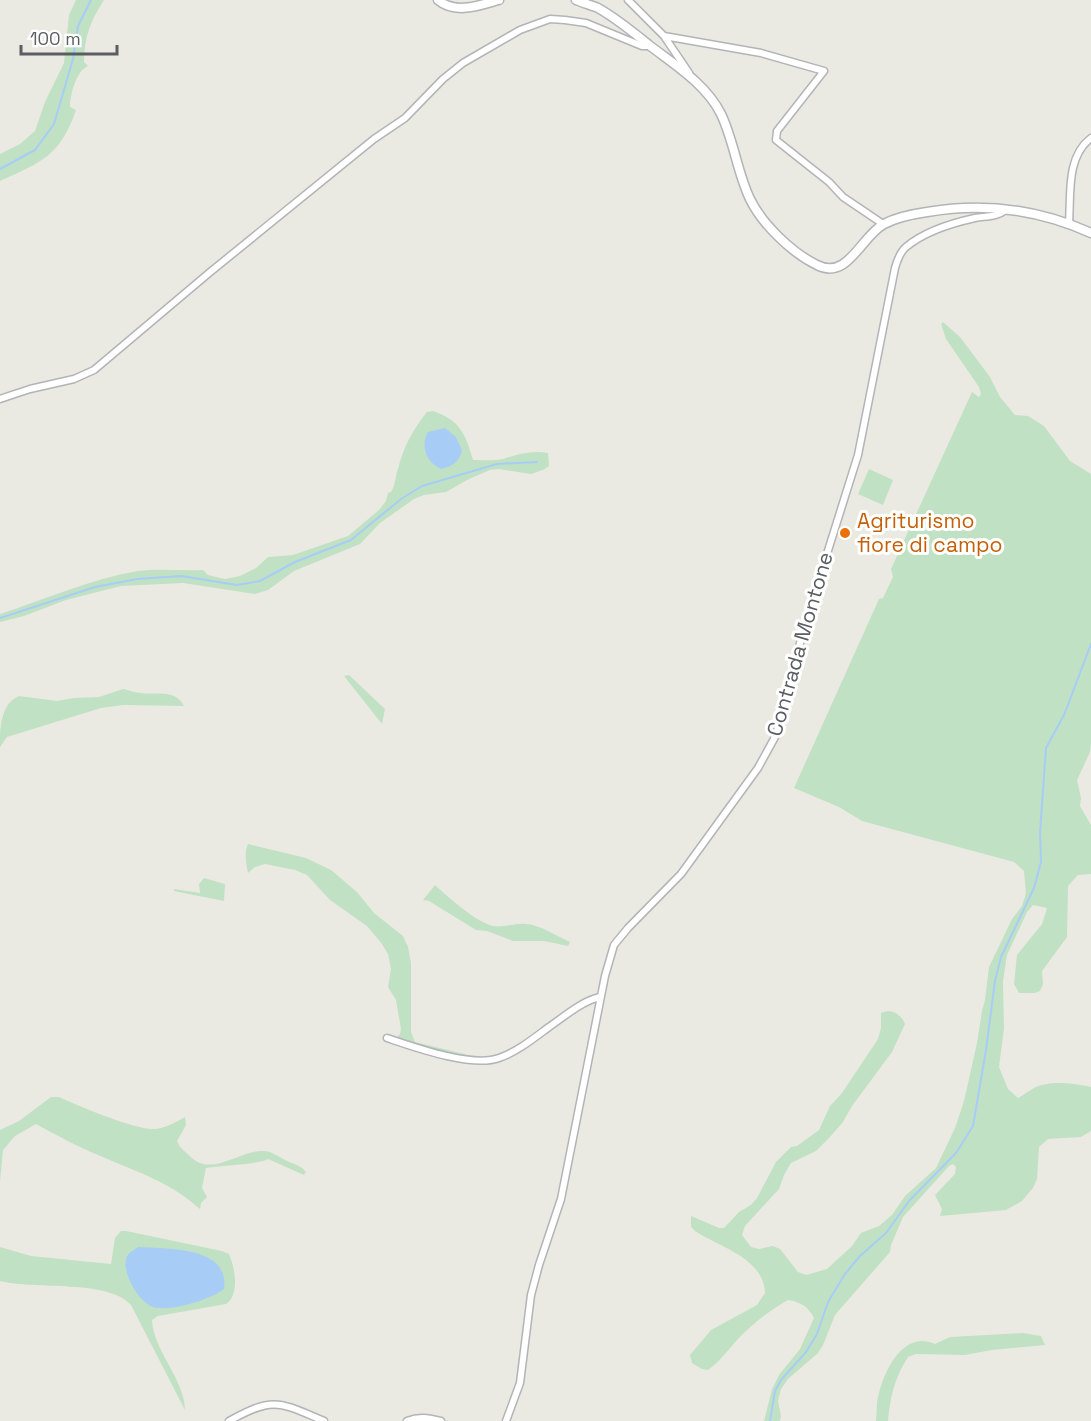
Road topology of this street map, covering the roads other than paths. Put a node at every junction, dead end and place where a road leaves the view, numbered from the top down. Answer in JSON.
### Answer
{"nodes":[{"id":1,"x":438,"y":0,"type":"edge"},
{"id":2,"x":499,"y":0,"type":"edge"},
{"id":3,"x":576,"y":0,"type":"edge"},
{"id":4,"x":628,"y":0,"type":"edge"},
{"id":5,"x":664,"y":36,"type":"junction"},
{"id":6,"x":651,"y":46,"type":"junction"},
{"id":7,"x":692,"y":79,"type":"junction"},
{"id":8,"x":1091,"y":138,"type":"edge"},
{"id":9,"x":1007,"y":209,"type":"junction"},
{"id":10,"x":1069,"y":223,"type":"junction"},
{"id":11,"x":883,"y":224,"type":"junction"},
{"id":12,"x":1091,"y":233,"type":"edge"},
{"id":13,"x":0,"y":399,"type":"edge"},
{"id":14,"x":600,"y":997,"type":"junction"},
{"id":15,"x":387,"y":1038,"type":"dead end"},
{"id":16,"x":229,"y":1421,"type":"edge"},
{"id":17,"x":324,"y":1421,"type":"edge"},
{"id":18,"x":407,"y":1421,"type":"edge"},
{"id":19,"x":441,"y":1421,"type":"edge"},
{"id":20,"x":506,"y":1421,"type":"edge"}],
"edges":[{"from":1,"to":2,"type":"street"},
{"from":3,"to":6,"type":"street"},
{"from":4,"to":5,"type":"street"},
{"from":5,"to":7,"type":"street"},
{"from":5,"to":11,"type":"street"},
{"from":6,"to":7,"type":"street"},
{"from":6,"to":13,"type":"street"},
{"from":7,"to":11,"type":"street"},
{"from":8,"to":10,"type":"street"},
{"from":9,"to":10,"type":"street"},
{"from":9,"to":11,"type":"street"},
{"from":9,"to":14,"type":"street","name":"Contrada Montone"},
{"from":10,"to":12,"type":"street"},
{"from":14,"to":15,"type":"street"},
{"from":14,"to":20,"type":"street","name":"Contrada Montone"},
{"from":16,"to":17,"type":"street"},
{"from":18,"to":19,"type":"street"}]}
